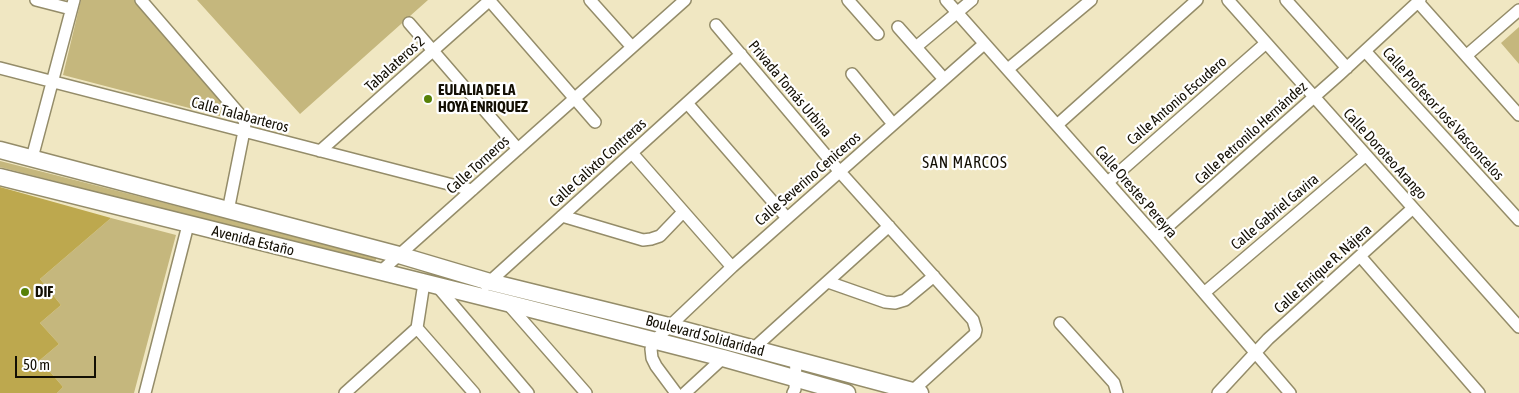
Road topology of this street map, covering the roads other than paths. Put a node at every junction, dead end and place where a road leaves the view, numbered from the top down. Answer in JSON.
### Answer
{"nodes":[{"id":1,"x":36,"y":0,"type":"edge"},
{"id":2,"x":141,"y":0,"type":"edge"},
{"id":3,"x":490,"y":0,"type":"edge"},
{"id":4,"x":590,"y":0,"type":"edge"},
{"id":5,"x":685,"y":0,"type":"edge"},
{"id":6,"x":848,"y":0,"type":"edge"},
{"id":7,"x":946,"y":0,"type":"edge"},
{"id":8,"x":972,"y":0,"type":"edge"},
{"id":9,"x":1091,"y":0,"type":"edge"},
{"id":10,"x":1197,"y":0,"type":"edge"},
{"id":11,"x":1228,"y":0,"type":"edge"},
{"id":12,"x":1286,"y":0,"type":"edge"},
{"id":13,"x":1419,"y":1,"type":"edge"},
{"id":14,"x":73,"y":5,"type":"edge"},
{"id":15,"x":1519,"y":10,"type":"edge"},
{"id":16,"x":957,"y":12,"type":"junction"},
{"id":17,"x":408,"y":23,"type":"dead end"},
{"id":18,"x":716,"y":25,"type":"dead end"},
{"id":19,"x":898,"y":27,"type":"dead end"},
{"id":20,"x":878,"y":34,"type":"dead end"},
{"id":21,"x":1266,"y":43,"type":"junction"},
{"id":22,"x":984,"y":44,"type":"junction"},
{"id":23,"x":632,"y":47,"type":"junction"},
{"id":24,"x":916,"y":47,"type":"junction"},
{"id":25,"x":433,"y":51,"type":"junction"},
{"id":26,"x":1366,"y":51,"type":"junction"},
{"id":27,"x":741,"y":54,"type":"junction"},
{"id":28,"x":1467,"y":55,"type":"junction"},
{"id":29,"x":0,"y":68,"type":"edge"},
{"id":30,"x":1346,"y":68,"type":"junction"},
{"id":31,"x":1008,"y":69,"type":"junction"},
{"id":32,"x":852,"y":74,"type":"dead end"},
{"id":33,"x":944,"y":79,"type":"junction"},
{"id":34,"x":53,"y":82,"type":"junction"},
{"id":35,"x":1314,"y":97,"type":"junction"},
{"id":36,"x":574,"y":99,"type":"junction"},
{"id":37,"x":687,"y":102,"type":"junction"},
{"id":38,"x":1519,"y":114,"type":"edge"},
{"id":39,"x":595,"y":122,"type":"dead end"},
{"id":40,"x":893,"y":124,"type":"junction"},
{"id":41,"x":1057,"y":125,"type":"junction"},
{"id":42,"x":244,"y":131,"type":"junction"},
{"id":43,"x":518,"y":149,"type":"junction"},
{"id":44,"x":0,"y":150,"type":"edge"},
{"id":45,"x":320,"y":151,"type":"junction"},
{"id":46,"x":632,"y":152,"type":"junction"},
{"id":47,"x":1366,"y":155,"type":"junction"},
{"id":48,"x":32,"y":158,"type":"junction"},
{"id":49,"x":840,"y":172,"type":"junction"},
{"id":50,"x":0,"y":177,"type":"edge"},
{"id":51,"x":1108,"y":182,"type":"junction"},
{"id":52,"x":472,"y":190,"type":"junction"},
{"id":53,"x":1413,"y":208,"type":"junction"},
{"id":54,"x":228,"y":211,"type":"junction"},
{"id":55,"x":683,"y":212,"type":"junction"},
{"id":56,"x":562,"y":216,"type":"junction"},
{"id":57,"x":787,"y":218,"type":"junction"},
{"id":58,"x":1519,"y":220,"type":"edge"},
{"id":59,"x":188,"y":225,"type":"junction"},
{"id":60,"x":889,"y":226,"type":"junction"},
{"id":61,"x":1156,"y":237,"type":"junction"},
{"id":62,"x":400,"y":255,"type":"junction"},
{"id":63,"x":1360,"y":256,"type":"junction"},
{"id":64,"x":732,"y":267,"type":"junction"},
{"id":65,"x":380,"y":272,"type":"junction"},
{"id":66,"x":934,"y":276,"type":"junction"},
{"id":67,"x":490,"y":282,"type":"junction"},
{"id":68,"x":828,"y":282,"type":"junction"},
{"id":69,"x":430,"y":284,"type":"junction"},
{"id":70,"x":1204,"y":292,"type":"junction"},
{"id":71,"x":475,"y":295,"type":"junction"},
{"id":72,"x":507,"y":303,"type":"junction"},
{"id":73,"x":1060,"y":323,"type":"dead end"},
{"id":74,"x":669,"y":326,"type":"junction"},
{"id":75,"x":1519,"y":327,"type":"edge"},
{"id":76,"x":417,"y":328,"type":"junction"},
{"id":77,"x":654,"y":340,"type":"junction"},
{"id":78,"x":754,"y":348,"type":"junction"},
{"id":79,"x":1255,"y":353,"type":"junction"},
{"id":80,"x":723,"y":358,"type":"junction"},
{"id":81,"x":796,"y":359,"type":"junction"},
{"id":82,"x":794,"y":386,"type":"edge"},
{"id":83,"x":914,"y":392,"type":"edge"},
{"id":84,"x":145,"y":393,"type":"edge"},
{"id":85,"x":345,"y":393,"type":"edge"},
{"id":86,"x":474,"y":393,"type":"edge"},
{"id":87,"x":528,"y":393,"type":"edge"},
{"id":88,"x":586,"y":393,"type":"edge"},
{"id":89,"x":676,"y":393,"type":"edge"},
{"id":90,"x":685,"y":393,"type":"edge"},
{"id":91,"x":847,"y":393,"type":"edge"},
{"id":92,"x":1117,"y":393,"type":"edge"},
{"id":93,"x":1218,"y":393,"type":"edge"},
{"id":94,"x":1290,"y":393,"type":"edge"},
{"id":95,"x":1479,"y":393,"type":"edge"}],
"edges":[{"from":1,"to":14,"type":"street"},
{"from":2,"to":42,"type":"street"},
{"from":3,"to":25,"type":"street","name":"Tabalateros 2"},
{"from":3,"to":36,"type":"street"},
{"from":4,"to":23,"type":"street"},
{"from":5,"to":23,"type":"street","name":"Calle Torneros"},
{"from":6,"to":20,"type":"street"},
{"from":7,"to":16,"type":"street","name":"Calle Orestes Pereyra"},
{"from":8,"to":16,"type":"street"},
{"from":9,"to":31,"type":"street"},
{"from":10,"to":41,"type":"street"},
{"from":11,"to":21,"type":"street","name":"Calle Doroteo Arango"},
{"from":12,"to":30,"type":"street"},
{"from":13,"to":26,"type":"street","name":"Calle Petronilo Hernández"},
{"from":13,"to":28,"type":"street"},
{"from":14,"to":34,"type":"street"},
{"from":15,"to":28,"type":"street"},
{"from":16,"to":22,"type":"street","name":"Calle Orestes Pereyra"},
{"from":16,"to":24,"type":"street"},
{"from":17,"to":25,"type":"street"},
{"from":18,"to":27,"type":"street","name":"Privada Tomás Urbina"},
{"from":19,"to":24,"type":"street"},
{"from":21,"to":35,"type":"street","name":"Calle Doroteo Arango"},
{"from":21,"to":51,"type":"street","name":"Calle Antonio Escudero"},
{"from":22,"to":31,"type":"street","name":"Calle Orestes Pereyra"},
{"from":22,"to":33,"type":"street","name":"Calle Severino Ceniceros"},
{"from":23,"to":36,"type":"street","name":"Calle Torneros"},
{"from":24,"to":33,"type":"street"},
{"from":25,"to":43,"type":"street"},
{"from":25,"to":45,"type":"street","name":"Tabalateros 2"},
{"from":26,"to":30,"type":"street","name":"Calle Petronilo Hernández"},
{"from":26,"to":58,"type":"street","name":"Calle Profesor José Vasconcelos"},
{"from":27,"to":37,"type":"street","name":"Calle Calixto Contreras"},
{"from":27,"to":49,"type":"street","name":"Privada Tomás Urbina"},
{"from":28,"to":38,"type":"street"},
{"from":29,"to":34,"type":"street","name":"Calle Talabarteros"},
{"from":30,"to":35,"type":"street","name":"Calle Petronilo Hernández"},
{"from":31,"to":41,"type":"street","name":"Calle Orestes Pereyra"},
{"from":32,"to":40,"type":"street"},
{"from":33,"to":40,"type":"street","name":"Calle Severino Ceniceros"},
{"from":34,"to":42,"type":"street","name":"Calle Talabarteros"},
{"from":34,"to":48,"type":"street"},
{"from":35,"to":47,"type":"street","name":"Calle Doroteo Arango"},
{"from":35,"to":61,"type":"street","name":"Calle Petronilo Hernández"},
{"from":36,"to":39,"type":"street"},
{"from":36,"to":43,"type":"street","name":"Calle Torneros"},
{"from":37,"to":46,"type":"street","name":"Calle Calixto Contreras"},
{"from":37,"to":57,"type":"street"},
{"from":40,"to":49,"type":"street","name":"Calle Severino Ceniceros"},
{"from":41,"to":51,"type":"street","name":"Calle Orestes Pereyra"},
{"from":42,"to":45,"type":"street","name":"Calle Talabarteros"},
{"from":42,"to":54,"type":"street"},
{"from":43,"to":52,"type":"street","name":"Calle Torneros"},
{"from":44,"to":48,"type":"main road","name":"Avenida Estaño"},
{"from":45,"to":52,"type":"street","name":"Calle Talabarteros"},
{"from":46,"to":55,"type":"street"},
{"from":46,"to":56,"type":"street","name":"Calle Calixto Contreras"},
{"from":47,"to":53,"type":"street","name":"Calle Doroteo Arango"},
{"from":47,"to":70,"type":"street","name":"Calle Gabriel Gavira"},
{"from":48,"to":54,"type":"main road","name":"Avenida Estaño"},
{"from":49,"to":57,"type":"street","name":"Calle Severino Ceniceros"},
{"from":49,"to":60,"type":"street","name":"Privada Tomás Urbina"},
{"from":50,"to":59,"type":"main road","name":"Avenida Estaño"},
{"from":51,"to":61,"type":"street","name":"Calle Orestes Pereyra"},
{"from":52,"to":62,"type":"street","name":"Calle Torneros"},
{"from":53,"to":63,"type":"street","name":"Calle Enrique R. Nájera"},
{"from":53,"to":75,"type":"street","name":"Calle Doroteo Arango"},
{"from":54,"to":62,"type":"main road","name":"Avenida Estaño"},
{"from":55,"to":56,"type":"street"},
{"from":55,"to":64,"type":"street"},
{"from":56,"to":67,"type":"street","name":"Calle Calixto Contreras"},
{"from":57,"to":64,"type":"street","name":"Calle Severino Ceniceros"},
{"from":59,"to":65,"type":"main road","name":"Avenida Estaño"},
{"from":59,"to":84,"type":"street"},
{"from":60,"to":66,"type":"street","name":"Privada Tomás Urbina"},
{"from":60,"to":68,"type":"street"},
{"from":61,"to":70,"type":"street","name":"Calle Orestes Pereyra"},
{"from":62,"to":65,"type":"street","name":"Calle Torneros"},
{"from":62,"to":67,"type":"main road","name":"Avenida Estaño"},
{"from":63,"to":79,"type":"street","name":"Calle Enrique R. Nájera"},
{"from":63,"to":95,"type":"street"},
{"from":64,"to":74,"type":"street","name":"Calle Severino Ceniceros"},
{"from":65,"to":69,"type":"main road","name":"Avenida Estaño"},
{"from":66,"to":68,"type":"street"},
{"from":66,"to":83,"type":"street"},
{"from":67,"to":71,"type":"street","name":"Calle Calixto Contreras"},
{"from":67,"to":74,"type":"main road","name":"Boulevard Solidaridad"},
{"from":68,"to":78,"type":"street"},
{"from":69,"to":71,"type":"main road","name":"Avenida Estaño"},
{"from":69,"to":76,"type":"street"},
{"from":69,"to":87,"type":"street"},
{"from":70,"to":79,"type":"street","name":"Calle Orestes Pereyra"},
{"from":71,"to":72,"type":"main road","name":"Avenida Estaño"},
{"from":72,"to":77,"type":"main road","name":"Boulevard Solidaridad"},
{"from":72,"to":88,"type":"street"},
{"from":73,"to":92,"type":"street"},
{"from":74,"to":77,"type":"street","name":"Calle Severino Ceniceros"},
{"from":74,"to":78,"type":"main road","name":"Boulevard Solidaridad"},
{"from":76,"to":85,"type":"street"},
{"from":76,"to":86,"type":"street"},
{"from":77,"to":80,"type":"main road","name":"Boulevard Solidaridad"},
{"from":77,"to":89,"type":"street"},
{"from":78,"to":81,"type":"main road","name":"Boulevard Solidaridad"},
{"from":79,"to":93,"type":"street","name":"Calle Enrique R. Nájera"},
{"from":79,"to":94,"type":"street","name":"Calle Orestes Pereyra"},
{"from":80,"to":82,"type":"main road","name":"Boulevard Solidaridad"},
{"from":80,"to":90,"type":"street"},
{"from":81,"to":82,"type":"street"},
{"from":81,"to":83,"type":"main road","name":"Boulevard Solidaridad"},
{"from":82,"to":91,"type":"main road","name":"Boulevard Solidaridad"}]}
